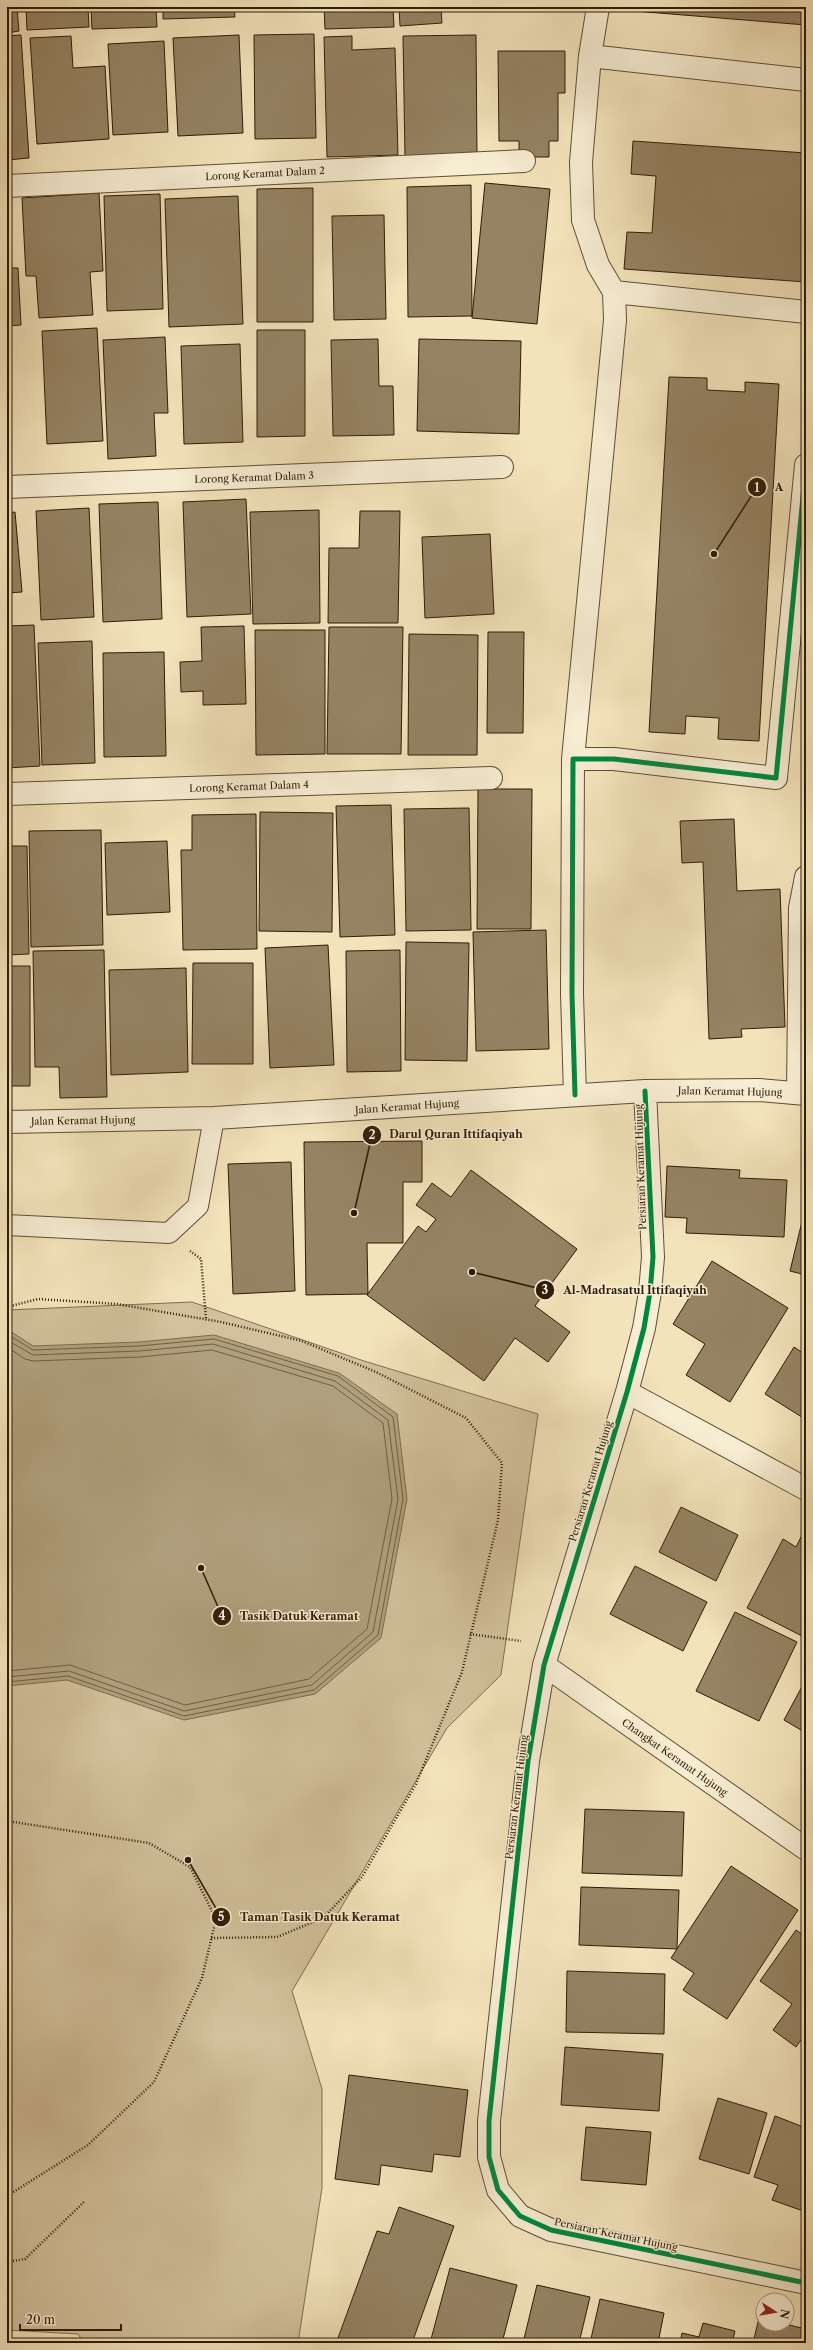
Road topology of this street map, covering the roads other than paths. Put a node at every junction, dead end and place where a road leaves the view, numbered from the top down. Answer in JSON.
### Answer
{"nodes":[{"id":1,"x":598,"y":7,"type":"edge"},
{"id":2,"x":590,"y":56,"type":"junction"},
{"id":3,"x":806,"y":80,"type":"edge"},
{"id":4,"x":524,"y":161,"type":"dead end"},
{"id":5,"x":7,"y":186,"type":"edge"},
{"id":6,"x":614,"y":292,"type":"junction"},
{"id":7,"x":806,"y":312,"type":"edge"},
{"id":8,"x":806,"y":465,"type":"edge"},
{"id":9,"x":502,"y":467,"type":"dead end"},
{"id":10,"x":7,"y":487,"type":"edge"},
{"id":11,"x":572,"y":759,"type":"junction"},
{"id":12,"x":491,"y":778,"type":"dead end"},
{"id":13,"x":7,"y":794,"type":"edge"},
{"id":14,"x":806,"y":877,"type":"edge"},
{"id":15,"x":646,"y":1091,"type":"junction"},
{"id":16,"x":802,"y":1093,"type":"edge"},
{"id":17,"x":574,"y":1095,"type":"junction"},
{"id":18,"x":214,"y":1118,"type":"junction"},
{"id":19,"x":7,"y":1122,"type":"edge"},
{"id":20,"x":7,"y":1225,"type":"edge"},
{"id":21,"x":627,"y":1392,"type":"junction"},
{"id":22,"x":806,"y":1489,"type":"edge"},
{"id":23,"x":547,"y":1655,"type":"junction"},
{"id":24,"x":806,"y":1848,"type":"edge"},
{"id":25,"x":806,"y":2283,"type":"edge"}],
"edges":[{"from":1,"to":2,"type":"street"},
{"from":2,"to":3,"type":"street"},
{"from":2,"to":6,"type":"street"},
{"from":4,"to":5,"type":"street","name":"Lorong Keramat Dalam 2"},
{"from":6,"to":7,"type":"street"},
{"from":6,"to":11,"type":"street"},
{"from":8,"to":11,"type":"street"},
{"from":9,"to":10,"type":"street","name":"Lorong Keramat Dalam 3"},
{"from":11,"to":17,"type":"street"},
{"from":12,"to":13,"type":"street","name":"Lorong Keramat Dalam 4"},
{"from":14,"to":16,"type":"street"},
{"from":15,"to":16,"type":"street","name":"Jalan Keramat Hujung"},
{"from":15,"to":17,"type":"street","name":"Jalan Keramat Hujung"},
{"from":15,"to":21,"type":"street","name":"Persiaran Keramat Hujung"},
{"from":17,"to":18,"type":"street","name":"Jalan Keramat Hujung"},
{"from":18,"to":19,"type":"street","name":"Jalan Keramat Hujung"},
{"from":18,"to":20,"type":"lane"},
{"from":21,"to":22,"type":"street"},
{"from":21,"to":23,"type":"street","name":"Persiaran Keramat Hujung"},
{"from":23,"to":24,"type":"street","name":"Changkat Keramat Hujung"},
{"from":23,"to":25,"type":"street","name":"Persiaran Keramat Hujung"}]}
